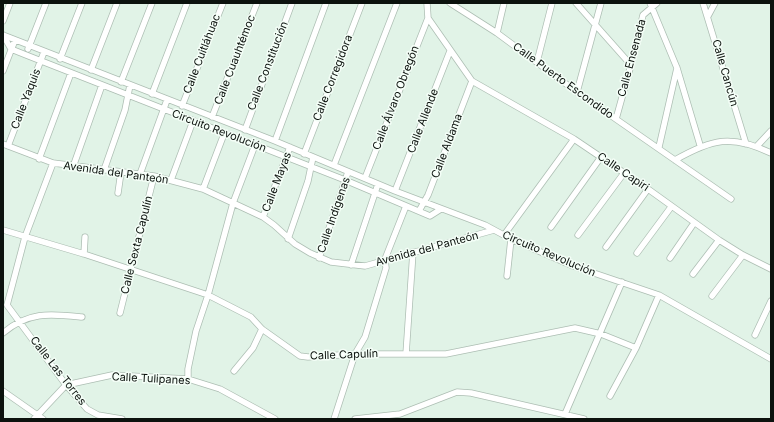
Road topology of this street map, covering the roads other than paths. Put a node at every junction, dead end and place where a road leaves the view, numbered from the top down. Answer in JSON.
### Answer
{"nodes":[{"id":1,"x":10,"y":3,"type":"edge"},
{"id":2,"x":46,"y":3,"type":"edge"},
{"id":3,"x":82,"y":3,"type":"edge"},
{"id":4,"x":117,"y":3,"type":"edge"},
{"id":5,"x":152,"y":3,"type":"edge"},
{"id":6,"x":187,"y":3,"type":"edge"},
{"id":7,"x":222,"y":3,"type":"edge"},
{"id":8,"x":257,"y":3,"type":"edge"},
{"id":9,"x":292,"y":3,"type":"edge"},
{"id":10,"x":326,"y":3,"type":"edge"},
{"id":11,"x":362,"y":3,"type":"edge"},
{"id":12,"x":397,"y":3,"type":"edge"},
{"id":13,"x":427,"y":3,"type":"edge"},
{"id":14,"x":450,"y":3,"type":"edge"},
{"id":15,"x":504,"y":3,"type":"edge"},
{"id":16,"x":552,"y":3,"type":"edge"},
{"id":17,"x":576,"y":3,"type":"edge"},
{"id":18,"x":601,"y":3,"type":"edge"},
{"id":19,"x":657,"y":3,"type":"edge"},
{"id":20,"x":703,"y":3,"type":"edge"},
{"id":21,"x":715,"y":3,"type":"edge"},
{"id":22,"x":651,"y":5,"type":"edge"},
{"id":23,"x":708,"y":16,"type":"junction"},
{"id":24,"x":428,"y":18,"type":"junction"},
{"id":25,"x":3,"y":21,"type":"edge"},
{"id":26,"x":595,"y":25,"type":"junction"},
{"id":27,"x":497,"y":33,"type":"junction"},
{"id":28,"x":3,"y":34,"type":"edge"},
{"id":29,"x":15,"y":40,"type":"junction"},
{"id":30,"x":29,"y":47,"type":"junction"},
{"id":31,"x":11,"y":49,"type":"junction"},
{"id":32,"x":450,"y":50,"type":"junction"},
{"id":33,"x":44,"y":52,"type":"junction"},
{"id":34,"x":26,"y":55,"type":"junction"},
{"id":35,"x":60,"y":58,"type":"junction"},
{"id":36,"x":40,"y":61,"type":"junction"},
{"id":37,"x":537,"y":62,"type":"junction"},
{"id":38,"x":631,"y":65,"type":"junction"},
{"id":39,"x":677,"y":68,"type":"junction"},
{"id":40,"x":91,"y":70,"type":"junction"},
{"id":41,"x":3,"y":71,"type":"edge"},
{"id":42,"x":71,"y":73,"type":"junction"},
{"id":43,"x":472,"y":81,"type":"junction"},
{"id":44,"x":122,"y":82,"type":"junction"},
{"id":45,"x":102,"y":85,"type":"junction"},
{"id":46,"x":130,"y":86,"type":"junction"},
{"id":47,"x":577,"y":92,"type":"junction"},
{"id":48,"x":152,"y":94,"type":"junction"},
{"id":49,"x":128,"y":95,"type":"junction"},
{"id":50,"x":167,"y":100,"type":"junction"},
{"id":51,"x":182,"y":106,"type":"junction"},
{"id":52,"x":163,"y":109,"type":"junction"},
{"id":53,"x":212,"y":117,"type":"junction"},
{"id":54,"x":616,"y":119,"type":"junction"},
{"id":55,"x":193,"y":121,"type":"junction"},
{"id":56,"x":245,"y":130,"type":"junction"},
{"id":57,"x":771,"y":131,"type":"edge"},
{"id":58,"x":224,"y":134,"type":"junction"},
{"id":59,"x":574,"y":139,"type":"junction"},
{"id":60,"x":275,"y":141,"type":"junction"},
{"id":61,"x":746,"y":144,"type":"junction"},
{"id":62,"x":6,"y":145,"type":"edge"},
{"id":63,"x":255,"y":145,"type":"junction"},
{"id":64,"x":700,"y":146,"type":"junction"},
{"id":65,"x":757,"y":146,"type":"junction"},
{"id":66,"x":290,"y":147,"type":"junction"},
{"id":67,"x":659,"y":147,"type":"junction"},
{"id":68,"x":771,"y":153,"type":"edge"},
{"id":69,"x":304,"y":154,"type":"junction"},
{"id":70,"x":286,"y":157,"type":"junction"},
{"id":71,"x":313,"y":157,"type":"junction"},
{"id":72,"x":601,"y":157,"type":"junction"},
{"id":73,"x":39,"y":159,"type":"junction"},
{"id":74,"x":675,"y":160,"type":"junction"},
{"id":75,"x":53,"y":163,"type":"junction"},
{"id":76,"x":334,"y":165,"type":"junction"},
{"id":77,"x":73,"y":166,"type":"junction"},
{"id":78,"x":311,"y":167,"type":"junction"},
{"id":79,"x":104,"y":170,"type":"junction"},
{"id":80,"x":121,"y":172,"type":"junction"},
{"id":81,"x":348,"y":172,"type":"junction"},
{"id":82,"x":624,"y":173,"type":"junction"},
{"id":83,"x":140,"y":174,"type":"junction"},
{"id":84,"x":154,"y":176,"type":"junction"},
{"id":85,"x":365,"y":178,"type":"junction"},
{"id":86,"x":171,"y":180,"type":"junction"},
{"id":87,"x":345,"y":180,"type":"junction"},
{"id":88,"x":378,"y":184,"type":"junction"},
{"id":89,"x":203,"y":189,"type":"junction"},
{"id":90,"x":648,"y":189,"type":"junction"},
{"id":91,"x":395,"y":191,"type":"junction"},
{"id":92,"x":375,"y":192,"type":"junction"},
{"id":93,"x":118,"y":193,"type":"dead end"},
{"id":94,"x":731,"y":199,"type":"dead end"},
{"id":95,"x":423,"y":202,"type":"junction"},
{"id":96,"x":233,"y":203,"type":"junction"},
{"id":97,"x":406,"y":206,"type":"junction"},
{"id":98,"x":671,"y":206,"type":"junction"},
{"id":99,"x":441,"y":209,"type":"junction"},
{"id":100,"x":419,"y":211,"type":"junction"},
{"id":101,"x":263,"y":218,"type":"junction"},
{"id":102,"x":694,"y":223,"type":"junction"},
{"id":103,"x":551,"y":227,"type":"dead end"},
{"id":104,"x":3,"y":230,"type":"edge"},
{"id":105,"x":494,"y":230,"type":"junction"},
{"id":106,"x":578,"y":235,"type":"dead end"},
{"id":107,"x":504,"y":236,"type":"junction"},
{"id":108,"x":24,"y":237,"type":"junction"},
{"id":109,"x":85,"y":237,"type":"dead end"},
{"id":110,"x":288,"y":238,"type":"junction"},
{"id":111,"x":511,"y":239,"type":"junction"},
{"id":112,"x":719,"y":240,"type":"junction"},
{"id":113,"x":606,"y":246,"type":"dead end"},
{"id":114,"x":414,"y":252,"type":"junction"},
{"id":115,"x":638,"y":253,"type":"dead end"},
{"id":116,"x":84,"y":254,"type":"junction"},
{"id":117,"x":743,"y":255,"type":"junction"},
{"id":118,"x":319,"y":258,"type":"junction"},
{"id":119,"x":670,"y":258,"type":"dead end"},
{"id":120,"x":385,"y":259,"type":"junction"},
{"id":121,"x":351,"y":265,"type":"junction"},
{"id":122,"x":771,"y":269,"type":"edge"},
{"id":123,"x":130,"y":270,"type":"junction"},
{"id":124,"x":693,"y":274,"type":"dead end"},
{"id":125,"x":508,"y":276,"type":"dead end"},
{"id":126,"x":622,"y":282,"type":"junction"},
{"id":127,"x":208,"y":295,"type":"junction"},
{"id":128,"x":659,"y":295,"type":"junction"},
{"id":129,"x":712,"y":296,"type":"dead end"},
{"id":130,"x":771,"y":302,"type":"edge"},
{"id":131,"x":5,"y":304,"type":"edge"},
{"id":132,"x":120,"y":313,"type":"dead end"},
{"id":133,"x":82,"y":317,"type":"dead end"},
{"id":134,"x":20,"y":321,"type":"junction"},
{"id":135,"x":262,"y":329,"type":"junction"},
{"id":136,"x":3,"y":333,"type":"edge"},
{"id":137,"x":601,"y":334,"type":"junction"},
{"id":138,"x":755,"y":334,"type":"dead end"},
{"id":139,"x":636,"y":348,"type":"junction"},
{"id":140,"x":355,"y":354,"type":"junction"},
{"id":141,"x":406,"y":354,"type":"junction"},
{"id":142,"x":771,"y":359,"type":"edge"},
{"id":143,"x":234,"y":371,"type":"dead end"},
{"id":144,"x":188,"y":379,"type":"junction"},
{"id":145,"x":66,"y":385,"type":"junction"},
{"id":146,"x":3,"y":391,"type":"edge"},
{"id":147,"x":610,"y":396,"type":"dead end"},
{"id":148,"x":565,"y":414,"type":"junction"},
{"id":149,"x":36,"y":417,"type":"edge"},
{"id":150,"x":399,"y":417,"type":"edge"},
{"id":151,"x":43,"y":419,"type":"edge"},
{"id":152,"x":122,"y":419,"type":"edge"},
{"id":153,"x":275,"y":419,"type":"edge"},
{"id":154,"x":334,"y":419,"type":"edge"},
{"id":155,"x":355,"y":419,"type":"edge"},
{"id":156,"x":584,"y":419,"type":"edge"}],
"edges":[{"from":1,"to":25,"type":"street"},
{"from":2,"to":30,"type":"street"},
{"from":3,"to":35,"type":"street"},
{"from":4,"to":40,"type":"street"},
{"from":5,"to":44,"type":"street"},
{"from":6,"to":48,"type":"street"},
{"from":7,"to":51,"type":"street","name":"Calle Cuitláhuac"},
{"from":8,"to":53,"type":"street","name":"Calle Cuauhtémoc"},
{"from":9,"to":56,"type":"street","name":"Calle Constitución"},
{"from":10,"to":60,"type":"street"},
{"from":11,"to":69,"type":"street","name":"Calle Corregidora"},
{"from":12,"to":76,"type":"street"},
{"from":13,"to":24,"type":"street"},
{"from":14,"to":27,"type":"street","name":"Calle Puerto Escondido"},
{"from":15,"to":27,"type":"street"},
{"from":16,"to":37,"type":"street"},
{"from":17,"to":26,"type":"street"},
{"from":18,"to":26,"type":"street"},
{"from":19,"to":22,"type":"street","name":"Calle Ensenada"},
{"from":20,"to":23,"type":"street","name":"Calle Cancún"},
{"from":21,"to":23,"type":"street"},
{"from":22,"to":38,"type":"street","name":"Calle Ensenada"},
{"from":22,"to":39,"type":"street"},
{"from":23,"to":61,"type":"street","name":"Calle Cancún"},
{"from":24,"to":32,"type":"street"},
{"from":24,"to":85,"type":"street","name":"Calle Álvaro Obregón"},
{"from":26,"to":38,"type":"street"},
{"from":26,"to":47,"type":"street"},
{"from":27,"to":37,"type":"street","name":"Calle Puerto Escondido"},
{"from":28,"to":29,"type":"street","name":"Circuito Revolución"},
{"from":28,"to":31,"type":"street","name":"Circuito Revolución"},
{"from":29,"to":30,"type":"street","name":"Circuito Revolución"},
{"from":29,"to":31,"type":"street"},
{"from":30,"to":33,"type":"street","name":"Circuito Revolución"},
{"from":30,"to":34,"type":"street"},
{"from":31,"to":34,"type":"street","name":"Circuito Revolución"},
{"from":31,"to":41,"type":"street"},
{"from":32,"to":43,"type":"street"},
{"from":32,"to":91,"type":"street","name":"Calle Allende"},
{"from":33,"to":35,"type":"street","name":"Circuito Revolución"},
{"from":33,"to":36,"type":"street","name":"Calle Yaquis"},
{"from":34,"to":36,"type":"street","name":"Circuito Revolución"},
{"from":35,"to":40,"type":"street","name":"Circuito Revolución"},
{"from":36,"to":42,"type":"street","name":"Circuito Revolución"},
{"from":36,"to":62,"type":"street","name":"Calle Yaquis"},
{"from":37,"to":47,"type":"street","name":"Calle Puerto Escondido"},
{"from":38,"to":54,"type":"street","name":"Calle Ensenada"},
{"from":39,"to":64,"type":"street"},
{"from":39,"to":67,"type":"street"},
{"from":40,"to":44,"type":"street","name":"Circuito Revolución"},
{"from":42,"to":45,"type":"street","name":"Circuito Revolución"},
{"from":42,"to":73,"type":"street"},
{"from":43,"to":59,"type":"street","name":"Calle Capiri"},
{"from":43,"to":95,"type":"street","name":"Calle Aldama"},
{"from":44,"to":46,"type":"street","name":"Circuito Revolución"},
{"from":45,"to":49,"type":"street","name":"Circuito Revolución"},
{"from":45,"to":77,"type":"street"},
{"from":46,"to":48,"type":"street","name":"Circuito Revolución"},
{"from":46,"to":49,"type":"street"},
{"from":47,"to":54,"type":"street","name":"Calle Puerto Escondido"},
{"from":48,"to":50,"type":"street","name":"Circuito Revolución"},
{"from":49,"to":52,"type":"street","name":"Circuito Revolución"},
{"from":49,"to":79,"type":"street"},
{"from":50,"to":51,"type":"street","name":"Circuito Revolución"},
{"from":50,"to":52,"type":"street"},
{"from":51,"to":53,"type":"street","name":"Circuito Revolución"},
{"from":52,"to":55,"type":"street","name":"Circuito Revolución"},
{"from":52,"to":83,"type":"street"},
{"from":53,"to":56,"type":"street","name":"Circuito Revolución"},
{"from":54,"to":67,"type":"street","name":"Calle Puerto Escondido"},
{"from":55,"to":58,"type":"street","name":"Circuito Revolución"},
{"from":55,"to":86,"type":"street"},
{"from":56,"to":60,"type":"street","name":"Circuito Revolución"},
{"from":57,"to":65,"type":"street"},
{"from":58,"to":63,"type":"street","name":"Circuito Revolución"},
{"from":58,"to":89,"type":"street"},
{"from":59,"to":72,"type":"street","name":"Calle Capiri"},
{"from":59,"to":107,"type":"street"},
{"from":60,"to":66,"type":"street","name":"Circuito Revolución"},
{"from":61,"to":64,"type":"street"},
{"from":61,"to":65,"type":"street"},
{"from":62,"to":73,"type":"street","name":"Avenida del Panteón"},
{"from":63,"to":70,"type":"street","name":"Circuito Revolución"},
{"from":63,"to":96,"type":"street"},
{"from":64,"to":74,"type":"street"},
{"from":65,"to":68,"type":"street"},
{"from":66,"to":69,"type":"street","name":"Circuito Revolución"},
{"from":66,"to":70,"type":"street","name":"Calle Mayas"},
{"from":67,"to":74,"type":"street","name":"Calle Puerto Escondido"},
{"from":69,"to":71,"type":"street","name":"Circuito Revolución"},
{"from":70,"to":78,"type":"street","name":"Circuito Revolución"},
{"from":70,"to":101,"type":"street","name":"Calle Mayas"},
{"from":71,"to":76,"type":"street","name":"Circuito Revolución"},
{"from":71,"to":78,"type":"street"},
{"from":72,"to":82,"type":"street","name":"Calle Capiri"},
{"from":72,"to":103,"type":"street"},
{"from":73,"to":75,"type":"street","name":"Avenida del Panteón"},
{"from":74,"to":94,"type":"street","name":"Calle Puerto Escondido"},
{"from":75,"to":77,"type":"street","name":"Avenida del Panteón"},
{"from":75,"to":108,"type":"street"},
{"from":76,"to":81,"type":"street","name":"Circuito Revolución"},
{"from":77,"to":79,"type":"street","name":"Avenida del Panteón"},
{"from":78,"to":87,"type":"street","name":"Circuito Revolución"},
{"from":78,"to":110,"type":"street"},
{"from":79,"to":80,"type":"street","name":"Avenida del Panteón"},
{"from":80,"to":83,"type":"street","name":"Avenida del Panteón"},
{"from":80,"to":93,"type":"street"},
{"from":81,"to":85,"type":"street","name":"Circuito Revolución"},
{"from":81,"to":87,"type":"street","name":"Calle Indígenas"},
{"from":82,"to":90,"type":"street","name":"Calle Capiri"},
{"from":82,"to":106,"type":"street"},
{"from":83,"to":84,"type":"street","name":"Avenida del Panteón"},
{"from":84,"to":86,"type":"street","name":"Avenida del Panteón"},
{"from":84,"to":123,"type":"street","name":"Calle Sexta Capulín"},
{"from":85,"to":88,"type":"street","name":"Circuito Revolución"},
{"from":86,"to":89,"type":"street","name":"Avenida del Panteón"},
{"from":87,"to":92,"type":"street","name":"Circuito Revolución"},
{"from":87,"to":118,"type":"street","name":"Calle Indígenas"},
{"from":88,"to":91,"type":"street","name":"Circuito Revolución"},
{"from":88,"to":92,"type":"street"},
{"from":89,"to":96,"type":"street","name":"Avenida del Panteón"},
{"from":90,"to":98,"type":"street","name":"Calle Capiri"},
{"from":90,"to":113,"type":"street"},
{"from":91,"to":95,"type":"street","name":"Circuito Revolución"},
{"from":92,"to":97,"type":"street","name":"Circuito Revolución"},
{"from":92,"to":121,"type":"street"},
{"from":95,"to":99,"type":"street","name":"Circuito Revolución"},
{"from":95,"to":100,"type":"street","name":"Calle Aldama"},
{"from":96,"to":101,"type":"street","name":"Avenida del Panteón"},
{"from":96,"to":127,"type":"street"},
{"from":97,"to":100,"type":"street","name":"Circuito Revolución"},
{"from":97,"to":120,"type":"street"},
{"from":98,"to":102,"type":"street","name":"Calle Capiri"},
{"from":98,"to":115,"type":"street"},
{"from":99,"to":100,"type":"street","name":"Circuito Revolución"},
{"from":99,"to":105,"type":"street","name":"Circuito Revolución"},
{"from":101,"to":110,"type":"street","name":"Avenida del Panteón"},
{"from":102,"to":112,"type":"street","name":"Calle Capiri"},
{"from":102,"to":119,"type":"street"},
{"from":104,"to":108,"type":"street","name":"Calle Capulín"},
{"from":105,"to":107,"type":"street","name":"Circuito Revolución"},
{"from":105,"to":114,"type":"street","name":"Avenida del Panteón"},
{"from":107,"to":111,"type":"street","name":"Circuito Revolución"},
{"from":108,"to":116,"type":"street","name":"Calle Capulín"},
{"from":108,"to":131,"type":"street"},
{"from":109,"to":116,"type":"street"},
{"from":110,"to":118,"type":"street","name":"Avenida del Panteón"},
{"from":111,"to":125,"type":"street"},
{"from":111,"to":126,"type":"street","name":"Circuito Revolución"},
{"from":112,"to":117,"type":"street","name":"Calle Capiri"},
{"from":112,"to":124,"type":"street"},
{"from":114,"to":120,"type":"street","name":"Avenida del Panteón"},
{"from":114,"to":141,"type":"street"},
{"from":116,"to":123,"type":"street","name":"Calle Capulín"},
{"from":117,"to":122,"type":"street","name":"Calle Capiri"},
{"from":117,"to":129,"type":"street"},
{"from":118,"to":121,"type":"street","name":"Avenida del Panteón"},
{"from":120,"to":121,"type":"street","name":"Avenida del Panteón"},
{"from":120,"to":140,"type":"street"},
{"from":123,"to":127,"type":"street","name":"Calle Capulín"},
{"from":123,"to":132,"type":"street","name":"Calle Sexta Capulín"},
{"from":126,"to":128,"type":"street","name":"Circuito Revolución"},
{"from":126,"to":137,"type":"street"},
{"from":127,"to":135,"type":"street","name":"Calle Capulín"},
{"from":127,"to":144,"type":"street"},
{"from":128,"to":139,"type":"street"},
{"from":128,"to":142,"type":"street","name":"Circuito Revolución"},
{"from":130,"to":138,"type":"street"},
{"from":131,"to":134,"type":"street","name":"Calle Las Torres"},
{"from":133,"to":134,"type":"street"},
{"from":134,"to":136,"type":"street"},
{"from":134,"to":145,"type":"street","name":"Calle Las Torres"},
{"from":135,"to":140,"type":"street","name":"Calle Capulín"},
{"from":135,"to":143,"type":"street"},
{"from":137,"to":139,"type":"street","name":"Calle Capulín"},
{"from":137,"to":141,"type":"street","name":"Calle Capulín"},
{"from":137,"to":148,"type":"street"},
{"from":139,"to":147,"type":"street"},
{"from":140,"to":141,"type":"street","name":"Calle Capulín"},
{"from":140,"to":154,"type":"street"},
{"from":144,"to":145,"type":"street","name":"Calle Tulipanes"},
{"from":144,"to":153,"type":"street","name":"Calle Tulipanes"},
{"from":145,"to":149,"type":"street"},
{"from":145,"to":152,"type":"street","name":"Calle Las Torres"},
{"from":146,"to":149,"type":"street"},
{"from":148,"to":150,"type":"street"},
{"from":148,"to":156,"type":"street"},
{"from":149,"to":151,"type":"street"},
{"from":150,"to":155,"type":"street"}]}
